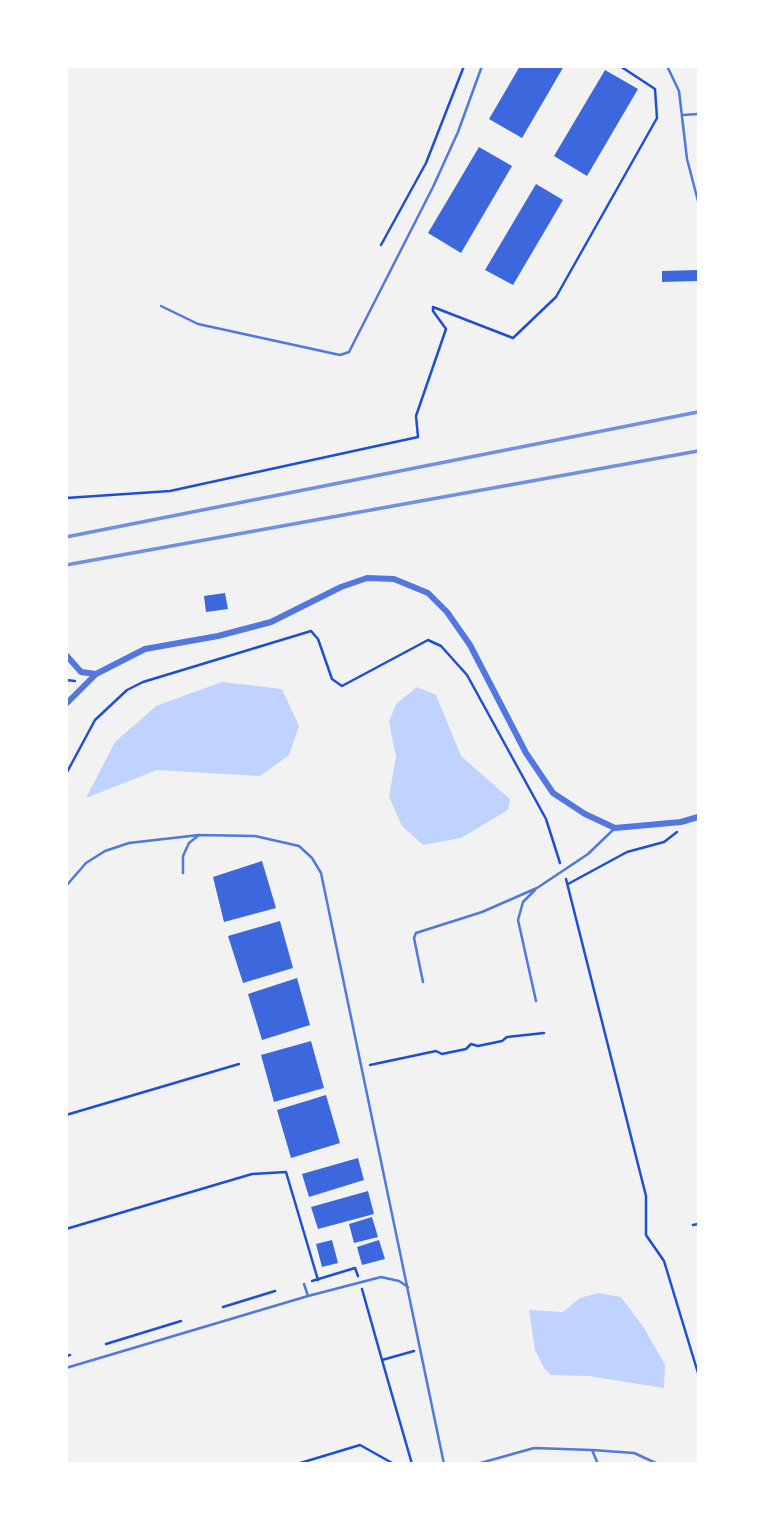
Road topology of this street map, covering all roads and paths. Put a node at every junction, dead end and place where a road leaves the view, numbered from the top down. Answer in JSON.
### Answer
{"nodes":[{"id":1,"x":464,"y":66,"type":"edge"},
{"id":2,"x":482,"y":66,"type":"edge"},
{"id":3,"x":620,"y":66,"type":"edge"},
{"id":4,"x":667,"y":66,"type":"edge"},
{"id":5,"x":698,"y":114,"type":"edge"},
{"id":6,"x":683,"y":115,"type":"junction"},
{"id":7,"x":698,"y":201,"type":"edge"},
{"id":8,"x":381,"y":245,"type":"dead end"},
{"id":9,"x":161,"y":306,"type":"dead end"},
{"id":10,"x":66,"y":498,"type":"edge"},
{"id":11,"x":66,"y":656,"type":"edge"},
{"id":12,"x":96,"y":674,"type":"junction"},
{"id":13,"x":66,"y":704,"type":"edge"},
{"id":14,"x":66,"y":774,"type":"edge"},
{"id":15,"x":698,"y":817,"type":"edge"},
{"id":16,"x":681,"y":822,"type":"junction"},
{"id":17,"x":615,"y":828,"type":"junction"},
{"id":18,"x":199,"y":835,"type":"junction"},
{"id":19,"x":563,"y":872,"type":"junction"},
{"id":20,"x":183,"y":873,"type":"dead end"},
{"id":21,"x":568,"y":884,"type":"junction"},
{"id":22,"x":66,"y":886,"type":"edge"},
{"id":23,"x":537,"y":888,"type":"junction"},
{"id":24,"x":423,"y":982,"type":"dead end"},
{"id":25,"x":536,"y":1002,"type":"dead end"},
{"id":26,"x":544,"y":1033,"type":"dead end"},
{"id":27,"x":239,"y":1064,"type":"dead end"},
{"id":28,"x":360,"y":1067,"type":"junction"},
{"id":29,"x":66,"y":1115,"type":"edge"},
{"id":30,"x":698,"y":1224,"type":"edge"},
{"id":31,"x":693,"y":1225,"type":"dead end"},
{"id":32,"x":66,"y":1229,"type":"edge"},
{"id":33,"x":318,"y":1280,"type":"junction"},
{"id":34,"x":360,"y":1282,"type":"junction"},
{"id":35,"x":304,"y":1284,"type":"joint"},
{"id":36,"x":408,"y":1287,"type":"junction"},
{"id":37,"x":275,"y":1291,"type":"dead end"},
{"id":38,"x":308,"y":1296,"type":"junction"},
{"id":39,"x":223,"y":1307,"type":"dead end"},
{"id":40,"x":181,"y":1321,"type":"dead end"},
{"id":41,"x":106,"y":1344,"type":"dead end"},
{"id":42,"x":420,"y":1349,"type":"junction"},
{"id":43,"x":382,"y":1360,"type":"junction"},
{"id":44,"x":66,"y":1368,"type":"edge"},
{"id":45,"x":698,"y":1373,"type":"edge"},
{"id":46,"x":592,"y":1450,"type":"junction"},
{"id":47,"x":297,"y":1464,"type":"edge"},
{"id":48,"x":394,"y":1464,"type":"edge"},
{"id":49,"x":412,"y":1464,"type":"edge"},
{"id":50,"x":444,"y":1464,"type":"edge"},
{"id":51,"x":477,"y":1464,"type":"edge"},
{"id":52,"x":598,"y":1464,"type":"edge"},
{"id":53,"x":658,"y":1464,"type":"edge"}],
"edges":[{"from":1,"to":8,"type":"path"},
{"from":2,"to":9,"type":"lane"},
{"from":3,"to":10,"type":"path"},
{"from":4,"to":6,"type":"lane"},
{"from":5,"to":6,"type":"lane"},
{"from":6,"to":7,"type":"lane"},
{"from":11,"to":12,"type":"street"},
{"from":12,"to":13,"type":"street"},
{"from":12,"to":17,"type":"street"},
{"from":14,"to":19,"type":"path"},
{"from":15,"to":16,"type":"street"},
{"from":16,"to":17,"type":"street"},
{"from":16,"to":21,"type":"path"},
{"from":17,"to":19,"type":"lane"},
{"from":18,"to":20,"type":"lane"},
{"from":18,"to":22,"type":"lane"},
{"from":18,"to":28,"type":"lane"},
{"from":19,"to":21,"type":"path"},
{"from":19,"to":23,"type":"lane"},
{"from":21,"to":45,"type":"path"},
{"from":23,"to":24,"type":"lane"},
{"from":23,"to":25,"type":"lane"},
{"from":26,"to":28,"type":"path"},
{"from":27,"to":29,"type":"path"},
{"from":28,"to":36,"type":"lane"},
{"from":30,"to":31,"type":"path"},
{"from":32,"to":33,"type":"path"},
{"from":33,"to":34,"type":"path"},
{"from":33,"to":35,"type":"path"},
{"from":34,"to":36,"type":"lane"},
{"from":34,"to":38,"type":"lane"},
{"from":34,"to":43,"type":"path"},
{"from":35,"to":38,"type":"lane"},
{"from":36,"to":42,"type":"lane"},
{"from":37,"to":39,"type":"path"},
{"from":38,"to":44,"type":"lane"},
{"from":40,"to":41,"type":"path"},
{"from":42,"to":43,"type":"path"},
{"from":42,"to":50,"type":"lane"},
{"from":43,"to":49,"type":"path"},
{"from":46,"to":51,"type":"lane"},
{"from":46,"to":52,"type":"lane"},
{"from":46,"to":53,"type":"lane"},
{"from":47,"to":48,"type":"path"}]}
